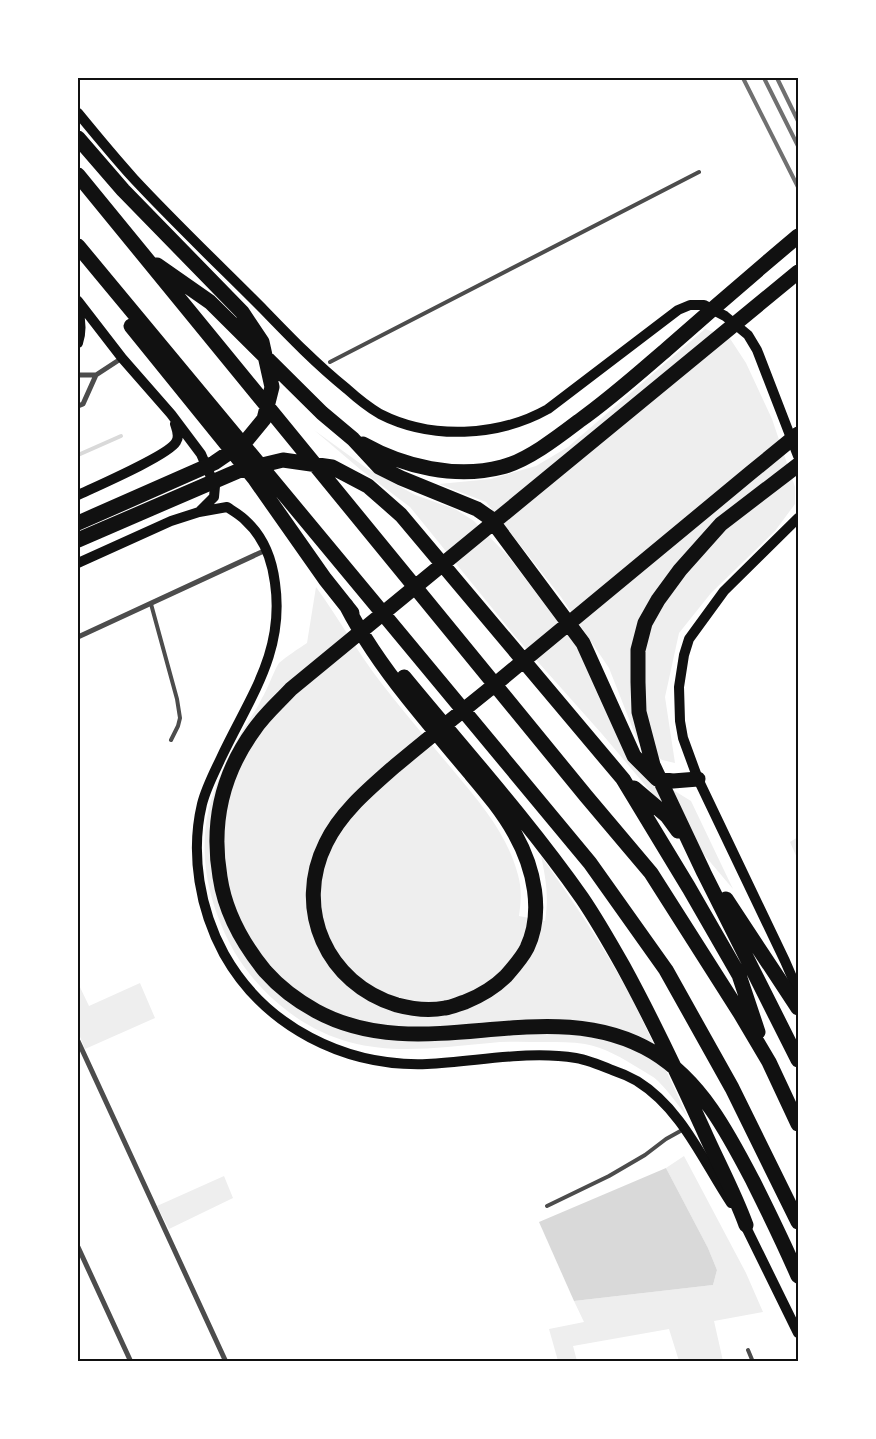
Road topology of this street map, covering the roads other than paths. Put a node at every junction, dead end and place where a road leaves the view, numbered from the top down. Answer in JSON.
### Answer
{"nodes":[{"id":1,"x":78,"y":113,"type":"edge"},
{"id":2,"x":78,"y":138,"type":"edge"},
{"id":3,"x":699,"y":172,"type":"dead end"},
{"id":4,"x":78,"y":175,"type":"edge"},
{"id":5,"x":798,"y":236,"type":"edge"},
{"id":6,"x":78,"y":246,"type":"edge"},
{"id":7,"x":139,"y":252,"type":"junction"},
{"id":8,"x":78,"y":258,"type":"edge"},
{"id":9,"x":798,"y":272,"type":"edge"},
{"id":10,"x":78,"y":301,"type":"edge"},
{"id":11,"x":78,"y":309,"type":"edge"},
{"id":12,"x":78,"y":343,"type":"edge"},
{"id":13,"x":122,"y":358,"type":"junction"},
{"id":14,"x":330,"y":362,"type":"dead end"},
{"id":15,"x":78,"y":375,"type":"edge"},
{"id":16,"x":96,"y":375,"type":"junction"},
{"id":17,"x":78,"y":406,"type":"edge"},
{"id":18,"x":170,"y":414,"type":"junction"},
{"id":19,"x":798,"y":434,"type":"edge"},
{"id":20,"x":353,"y":439,"type":"junction"},
{"id":21,"x":798,"y":456,"type":"edge"},
{"id":22,"x":798,"y":465,"type":"edge"},
{"id":23,"x":78,"y":495,"type":"edge"},
{"id":24,"x":199,"y":512,"type":"junction"},
{"id":25,"x":798,"y":518,"type":"edge"},
{"id":26,"x":78,"y":523,"type":"edge"},
{"id":27,"x":78,"y":540,"type":"edge"},
{"id":28,"x":267,"y":550,"type":"junction"},
{"id":29,"x":78,"y":562,"type":"edge"},
{"id":30,"x":151,"y":604,"type":"junction"},
{"id":31,"x":346,"y":605,"type":"junction"},
{"id":32,"x":78,"y":637,"type":"edge"},
{"id":33,"x":171,"y":740,"type":"dead end"},
{"id":34,"x":623,"y":779,"type":"junction"},
{"id":35,"x":698,"y":779,"type":"junction"},
{"id":36,"x":798,"y":991,"type":"edge"},
{"id":37,"x":798,"y":1008,"type":"edge"},
{"id":38,"x":78,"y":1041,"type":"edge"},
{"id":39,"x":798,"y":1060,"type":"edge"},
{"id":40,"x":769,"y":1062,"type":"junction"},
{"id":41,"x":798,"y":1124,"type":"edge"},
{"id":42,"x":685,"y":1128,"type":"junction"},
{"id":43,"x":547,"y":1206,"type":"dead end"},
{"id":44,"x":798,"y":1222,"type":"edge"},
{"id":45,"x":746,"y":1226,"type":"junction"},
{"id":46,"x":78,"y":1247,"type":"edge"},
{"id":47,"x":798,"y":1276,"type":"edge"},
{"id":48,"x":798,"y":1333,"type":"edge"},
{"id":49,"x":748,"y":1350,"type":"dead end"},
{"id":50,"x":131,"y":1362,"type":"edge"},
{"id":51,"x":226,"y":1362,"type":"edge"},
{"id":52,"x":753,"y":1362,"type":"edge"}],
"edges":[{"from":1,"to":21,"type":"main road"},
{"from":2,"to":26,"type":"highway"},
{"from":3,"to":14,"type":"lane"},
{"from":4,"to":7,"type":"highway"},
{"from":5,"to":20,"type":"highway"},
{"from":6,"to":44,"type":"highway"},
{"from":7,"to":20,"type":"highway"},
{"from":7,"to":40,"type":"highway"},
{"from":8,"to":31,"type":"highway"},
{"from":9,"to":47,"type":"highway"},
{"from":10,"to":13,"type":"main road"},
{"from":11,"to":12,"type":"main road"},
{"from":13,"to":16,"type":"street"},
{"from":13,"to":18,"type":"main road"},
{"from":15,"to":16,"type":"street"},
{"from":16,"to":17,"type":"street"},
{"from":18,"to":23,"type":"main road"},
{"from":18,"to":24,"type":"main road"},
{"from":19,"to":31,"type":"highway"},
{"from":20,"to":35,"type":"highway"},
{"from":22,"to":39,"type":"highway"},
{"from":24,"to":28,"type":"main road"},
{"from":24,"to":29,"type":"main road"},
{"from":25,"to":35,"type":"main road"},
{"from":27,"to":34,"type":"highway"},
{"from":28,"to":30,"type":"street"},
{"from":28,"to":42,"type":"main road"},
{"from":30,"to":32,"type":"street"},
{"from":30,"to":33,"type":"lane"},
{"from":31,"to":45,"type":"highway"},
{"from":34,"to":37,"type":"highway"},
{"from":34,"to":40,"type":"highway"},
{"from":35,"to":36,"type":"main road"},
{"from":38,"to":51,"type":"street"},
{"from":40,"to":41,"type":"highway"},
{"from":42,"to":43,"type":"lane"},
{"from":42,"to":45,"type":"main road"},
{"from":45,"to":48,"type":"main road"},
{"from":46,"to":50,"type":"street"},
{"from":49,"to":52,"type":"lane"}]}
